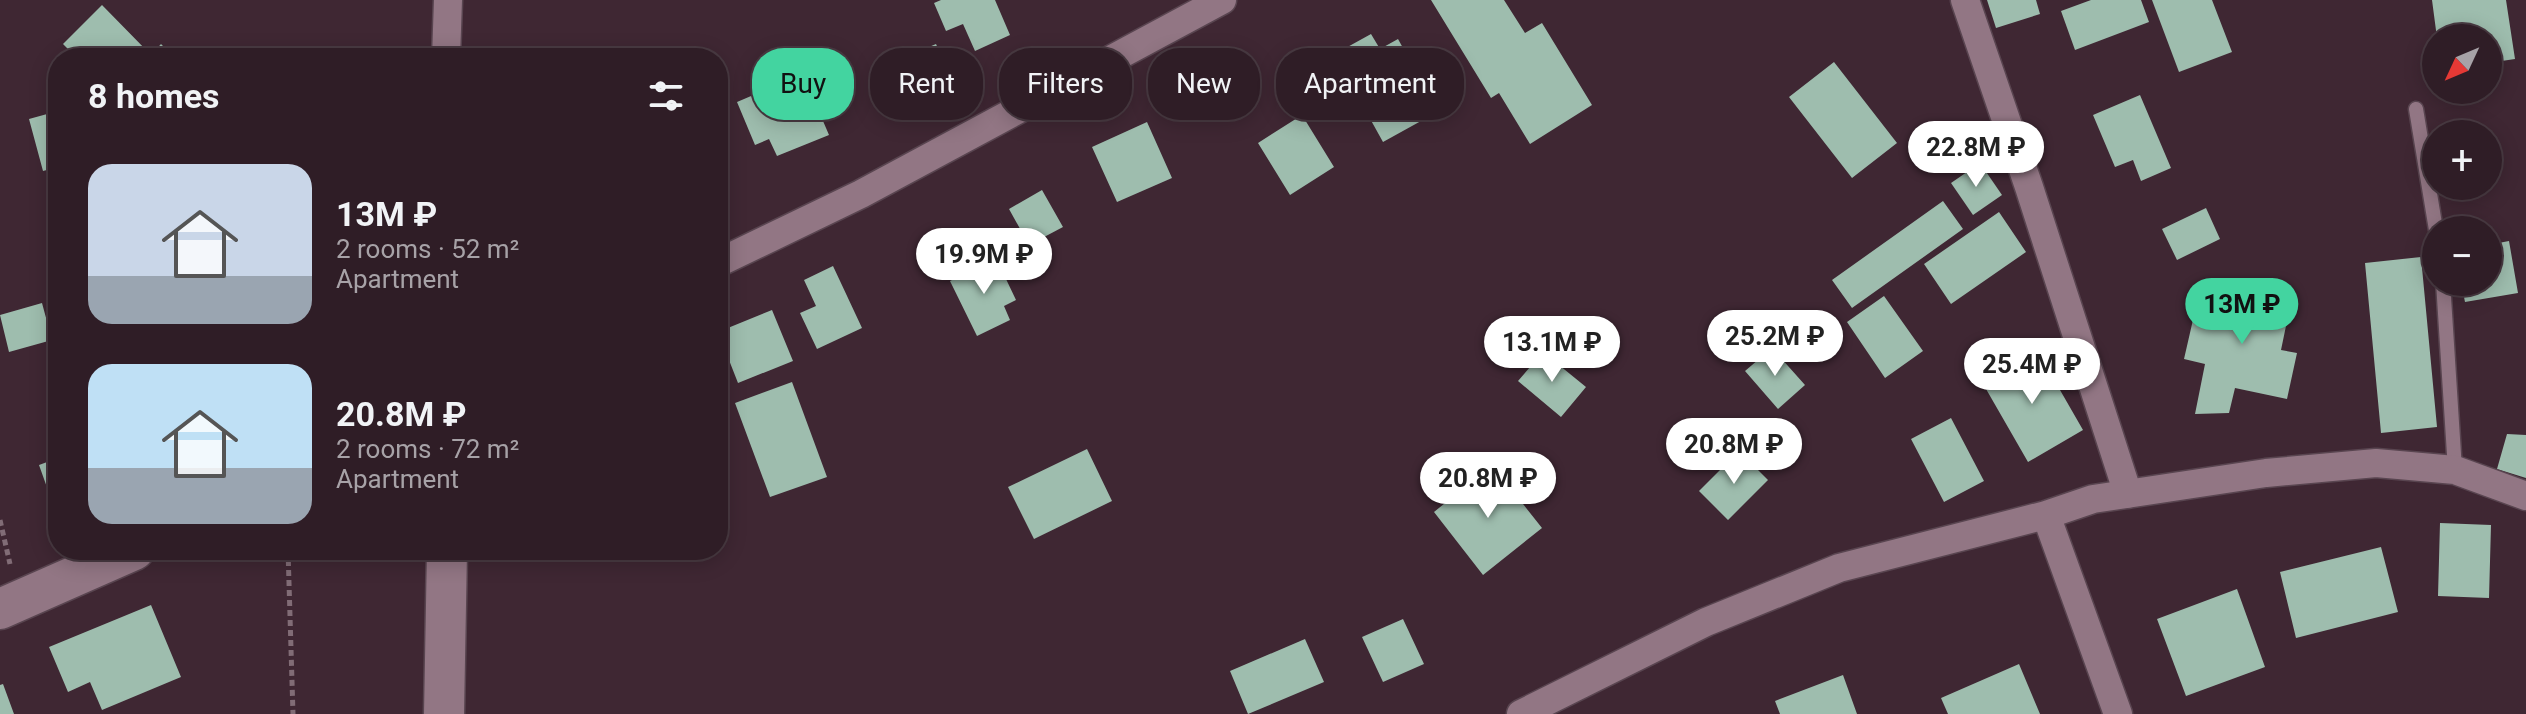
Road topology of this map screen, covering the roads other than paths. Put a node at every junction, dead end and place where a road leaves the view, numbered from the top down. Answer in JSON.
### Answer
{"nodes":[{"id":1,"x":448,"y":0,"type":"edge"},
{"id":2,"x":1222,"y":0,"type":"edge"},
{"id":3,"x":1965,"y":0,"type":"edge"},
{"id":4,"x":446,"y":48,"type":"edge"},
{"id":5,"x":2416,"y":109,"type":"dead end"},
{"id":6,"x":2434,"y":216,"type":"edge"},
{"id":7,"x":728,"y":258,"type":"edge"},
{"id":8,"x":2444,"y":296,"type":"edge"},
{"id":9,"x":2455,"y":470,"type":"junction"},
{"id":10,"x":2128,"y":494,"type":"junction"},
{"id":11,"x":2526,"y":496,"type":"edge"},
{"id":12,"x":2046,"y":515,"type":"junction"},
{"id":13,"x":104,"y":560,"type":"edge"},
{"id":14,"x":447,"y":560,"type":"edge"},
{"id":15,"x":6,"y":593,"type":"edge"},
{"id":16,"x":444,"y":714,"type":"edge"},
{"id":17,"x":1521,"y":714,"type":"edge"},
{"id":18,"x":2118,"y":714,"type":"edge"}],
"edges":[{"from":1,"to":4,"type":"street"},
{"from":2,"to":7,"type":"street"},
{"from":3,"to":10,"type":"street"},
{"from":5,"to":6,"type":"lane"},
{"from":8,"to":9,"type":"lane"},
{"from":9,"to":10,"type":"street"},
{"from":9,"to":11,"type":"street"},
{"from":10,"to":12,"type":"street"},
{"from":12,"to":17,"type":"street"},
{"from":12,"to":18,"type":"street"},
{"from":13,"to":15,"type":"street"},
{"from":14,"to":16,"type":"street"}]}
